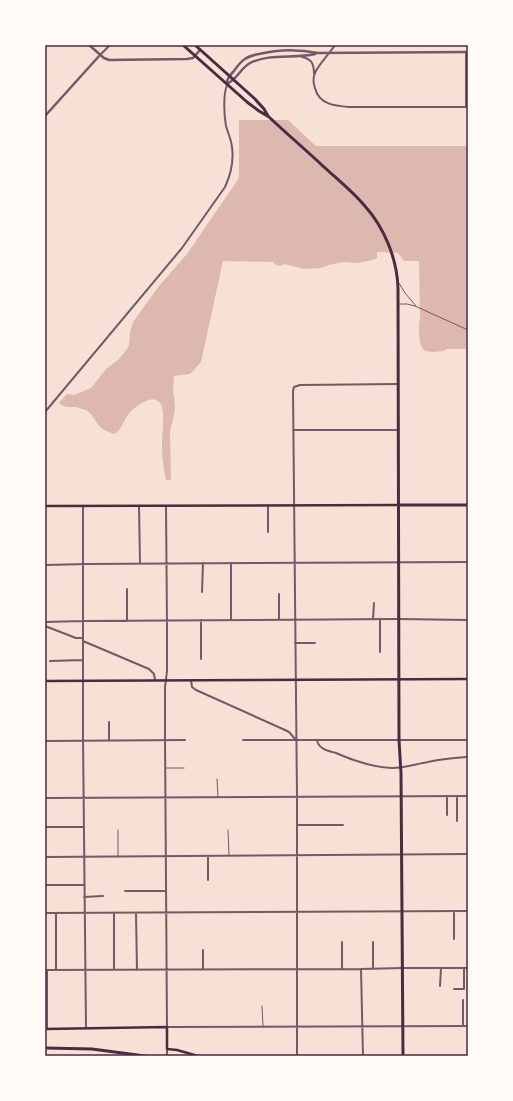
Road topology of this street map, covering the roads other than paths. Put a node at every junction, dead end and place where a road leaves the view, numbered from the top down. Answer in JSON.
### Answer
{"nodes":[{"id":1,"x":89,"y":45,"type":"edge"},
{"id":2,"x":110,"y":45,"type":"edge"},
{"id":3,"x":183,"y":45,"type":"edge"},
{"id":4,"x":195,"y":45,"type":"edge"},
{"id":5,"x":335,"y":45,"type":"edge"},
{"id":6,"x":200,"y":50,"type":"junction"},
{"id":7,"x":467,"y":52,"type":"edge"},
{"id":8,"x":318,"y":53,"type":"junction"},
{"id":9,"x":329,"y":53,"type":"junction"},
{"id":10,"x":100,"y":55,"type":"junction"},
{"id":11,"x":195,"y":56,"type":"junction"},
{"id":12,"x":299,"y":57,"type":"junction"},
{"id":13,"x":230,"y":76,"type":"junction"},
{"id":14,"x":314,"y":76,"type":"junction"},
{"id":15,"x":234,"y":80,"type":"junction"},
{"id":16,"x":227,"y":84,"type":"junction"},
{"id":17,"x":467,"y":107,"type":"edge"},
{"id":18,"x":45,"y":116,"type":"edge"},
{"id":19,"x":269,"y":117,"type":"junction"},
{"id":20,"x":397,"y":277,"type":"junction"},
{"id":21,"x":398,"y":304,"type":"junction"},
{"id":22,"x":416,"y":306,"type":"junction"},
{"id":23,"x":468,"y":330,"type":"edge"},
{"id":24,"x":398,"y":384,"type":"junction"},
{"id":25,"x":45,"y":412,"type":"edge"},
{"id":26,"x":293,"y":430,"type":"junction"},
{"id":27,"x":398,"y":430,"type":"junction"},
{"id":28,"x":294,"y":505,"type":"junction"},
{"id":29,"x":398,"y":505,"type":"junction"},
{"id":30,"x":468,"y":505,"type":"edge"},
{"id":31,"x":45,"y":506,"type":"edge"},
{"id":32,"x":83,"y":506,"type":"junction"},
{"id":33,"x":139,"y":506,"type":"junction"},
{"id":34,"x":166,"y":506,"type":"junction"},
{"id":35,"x":268,"y":506,"type":"junction"},
{"id":36,"x":268,"y":532,"type":"dead end"},
{"id":37,"x":399,"y":562,"type":"junction"},
{"id":38,"x":468,"y":562,"type":"edge"},
{"id":39,"x":140,"y":563,"type":"junction"},
{"id":40,"x":167,"y":563,"type":"junction"},
{"id":41,"x":203,"y":563,"type":"junction"},
{"id":42,"x":231,"y":563,"type":"junction"},
{"id":43,"x":294,"y":563,"type":"junction"},
{"id":44,"x":82,"y":564,"type":"junction"},
{"id":45,"x":45,"y":565,"type":"edge"},
{"id":46,"x":127,"y":589,"type":"dead end"},
{"id":47,"x":202,"y":592,"type":"dead end"},
{"id":48,"x":279,"y":594,"type":"dead end"},
{"id":49,"x":374,"y":603,"type":"dead end"},
{"id":50,"x":373,"y":619,"type":"junction"},
{"id":51,"x":380,"y":619,"type":"junction"},
{"id":52,"x":399,"y":619,"type":"junction"},
{"id":53,"x":127,"y":620,"type":"junction"},
{"id":54,"x":167,"y":620,"type":"junction"},
{"id":55,"x":201,"y":620,"type":"junction"},
{"id":56,"x":231,"y":620,"type":"junction"},
{"id":57,"x":279,"y":620,"type":"junction"},
{"id":58,"x":295,"y":620,"type":"junction"},
{"id":59,"x":468,"y":620,"type":"edge"},
{"id":60,"x":83,"y":621,"type":"junction"},
{"id":61,"x":45,"y":622,"type":"edge"},
{"id":62,"x":45,"y":626,"type":"edge"},
{"id":63,"x":83,"y":640,"type":"junction"},
{"id":64,"x":295,"y":643,"type":"junction"},
{"id":65,"x":315,"y":643,"type":"dead end"},
{"id":66,"x":380,"y":652,"type":"dead end"},
{"id":67,"x":201,"y":659,"type":"dead end"},
{"id":68,"x":83,"y":660,"type":"junction"},
{"id":69,"x":50,"y":661,"type":"dead end"},
{"id":70,"x":399,"y":679,"type":"junction"},
{"id":71,"x":468,"y":679,"type":"edge"},
{"id":72,"x":155,"y":680,"type":"junction"},
{"id":73,"x":166,"y":680,"type":"junction"},
{"id":74,"x":191,"y":680,"type":"junction"},
{"id":75,"x":296,"y":680,"type":"junction"},
{"id":76,"x":45,"y":681,"type":"edge"},
{"id":77,"x":83,"y":681,"type":"junction"},
{"id":78,"x":109,"y":722,"type":"dead end"},
{"id":79,"x":165,"y":740,"type":"junction"},
{"id":80,"x":185,"y":740,"type":"dead end"},
{"id":81,"x":243,"y":740,"type":"dead end"},
{"id":82,"x":296,"y":740,"type":"junction"},
{"id":83,"x":317,"y":740,"type":"junction"},
{"id":84,"x":399,"y":740,"type":"junction"},
{"id":85,"x":468,"y":740,"type":"edge"},
{"id":86,"x":45,"y":741,"type":"edge"},
{"id":87,"x":83,"y":741,"type":"junction"},
{"id":88,"x":109,"y":741,"type":"junction"},
{"id":89,"x":468,"y":756,"type":"edge"},
{"id":90,"x":401,"y":767,"type":"junction"},
{"id":91,"x":165,"y":768,"type":"junction"},
{"id":92,"x":184,"y":768,"type":"dead end"},
{"id":93,"x":218,"y":779,"type":"dead end"},
{"id":94,"x":447,"y":796,"type":"junction"},
{"id":95,"x":457,"y":796,"type":"junction"},
{"id":96,"x":468,"y":796,"type":"edge"},
{"id":97,"x":297,"y":797,"type":"junction"},
{"id":98,"x":401,"y":797,"type":"junction"},
{"id":99,"x":45,"y":798,"type":"edge"},
{"id":100,"x":84,"y":798,"type":"junction"},
{"id":101,"x":165,"y":798,"type":"junction"},
{"id":102,"x":218,"y":798,"type":"junction"},
{"id":103,"x":447,"y":815,"type":"dead end"},
{"id":104,"x":457,"y":821,"type":"dead end"},
{"id":105,"x":297,"y":825,"type":"junction"},
{"id":106,"x":343,"y":825,"type":"dead end"},
{"id":107,"x":45,"y":827,"type":"edge"},
{"id":108,"x":84,"y":827,"type":"junction"},
{"id":109,"x":118,"y":830,"type":"dead end"},
{"id":110,"x":228,"y":830,"type":"dead end"},
{"id":111,"x":402,"y":854,"type":"junction"},
{"id":112,"x":468,"y":854,"type":"edge"},
{"id":113,"x":229,"y":855,"type":"junction"},
{"id":114,"x":297,"y":855,"type":"junction"},
{"id":115,"x":84,"y":856,"type":"junction"},
{"id":116,"x":118,"y":856,"type":"junction"},
{"id":117,"x":165,"y":856,"type":"junction"},
{"id":118,"x":208,"y":856,"type":"junction"},
{"id":119,"x":45,"y":857,"type":"edge"},
{"id":120,"x":208,"y":880,"type":"dead end"},
{"id":121,"x":45,"y":885,"type":"edge"},
{"id":122,"x":84,"y":885,"type":"junction"},
{"id":123,"x":125,"y":890,"type":"dead end"},
{"id":124,"x":166,"y":890,"type":"junction"},
{"id":125,"x":103,"y":896,"type":"dead end"},
{"id":126,"x":84,"y":897,"type":"junction"},
{"id":127,"x":454,"y":911,"type":"junction"},
{"id":128,"x":468,"y":911,"type":"edge"},
{"id":129,"x":297,"y":912,"type":"junction"},
{"id":130,"x":402,"y":912,"type":"junction"},
{"id":131,"x":45,"y":913,"type":"edge"},
{"id":132,"x":56,"y":913,"type":"junction"},
{"id":133,"x":85,"y":913,"type":"junction"},
{"id":134,"x":114,"y":913,"type":"junction"},
{"id":135,"x":136,"y":913,"type":"junction"},
{"id":136,"x":166,"y":913,"type":"junction"},
{"id":137,"x":454,"y":939,"type":"dead end"},
{"id":138,"x":342,"y":942,"type":"dead end"},
{"id":139,"x":372,"y":942,"type":"dead end"},
{"id":140,"x":203,"y":950,"type":"dead end"},
{"id":141,"x":402,"y":968,"type":"junction"},
{"id":142,"x":441,"y":968,"type":"junction"},
{"id":143,"x":464,"y":968,"type":"junction"},
{"id":144,"x":468,"y":968,"type":"edge"},
{"id":145,"x":203,"y":969,"type":"junction"},
{"id":146,"x":297,"y":969,"type":"junction"},
{"id":147,"x":342,"y":969,"type":"junction"},
{"id":148,"x":361,"y":969,"type":"junction"},
{"id":149,"x":373,"y":969,"type":"junction"},
{"id":150,"x":46,"y":970,"type":"edge"},
{"id":151,"x":56,"y":970,"type":"junction"},
{"id":152,"x":85,"y":970,"type":"junction"},
{"id":153,"x":114,"y":970,"type":"junction"},
{"id":154,"x":137,"y":970,"type":"junction"},
{"id":155,"x":166,"y":970,"type":"junction"},
{"id":156,"x":440,"y":986,"type":"dead end"},
{"id":157,"x":454,"y":989,"type":"dead end"},
{"id":158,"x":463,"y":1000,"type":"dead end"},
{"id":159,"x":262,"y":1006,"type":"dead end"},
{"id":160,"x":263,"y":1026,"type":"junction"},
{"id":161,"x":298,"y":1026,"type":"junction"},
{"id":162,"x":362,"y":1026,"type":"junction"},
{"id":163,"x":403,"y":1026,"type":"junction"},
{"id":164,"x":463,"y":1026,"type":"junction"},
{"id":165,"x":468,"y":1026,"type":"edge"},
{"id":166,"x":167,"y":1027,"type":"junction"},
{"id":167,"x":86,"y":1028,"type":"junction"},
{"id":168,"x":46,"y":1029,"type":"edge"},
{"id":169,"x":45,"y":1048,"type":"edge"},
{"id":170,"x":167,"y":1049,"type":"junction"},
{"id":171,"x":145,"y":1056,"type":"edge"},
{"id":172,"x":167,"y":1056,"type":"edge"},
{"id":173,"x":198,"y":1056,"type":"edge"},
{"id":174,"x":285,"y":1056,"type":"edge"},
{"id":175,"x":297,"y":1056,"type":"edge"},
{"id":176,"x":362,"y":1056,"type":"edge"},
{"id":177,"x":403,"y":1056,"type":"edge"}],
"edges":[{"from":1,"to":10,"type":"street"},
{"from":2,"to":10,"type":"street"},
{"from":3,"to":11,"type":"main road"},
{"from":4,"to":6,"type":"main road"},
{"from":5,"to":9,"type":"street"},
{"from":6,"to":11,"type":"street"},
{"from":6,"to":13,"type":"main road"},
{"from":7,"to":9,"type":"street"},
{"from":7,"to":17,"type":"street"},
{"from":8,"to":9,"type":"street"},
{"from":8,"to":12,"type":"street"},
{"from":8,"to":13,"type":"street"},
{"from":9,"to":14,"type":"street"},
{"from":10,"to":11,"type":"street"},
{"from":10,"to":18,"type":"street"},
{"from":11,"to":16,"type":"main road"},
{"from":12,"to":14,"type":"street"},
{"from":12,"to":15,"type":"street"},
{"from":13,"to":15,"type":"main road"},
{"from":13,"to":16,"type":"street"},
{"from":14,"to":17,"type":"street"},
{"from":15,"to":16,"type":"street"},
{"from":15,"to":19,"type":"main road"},
{"from":16,"to":19,"type":"main road"},
{"from":16,"to":25,"type":"street"},
{"from":19,"to":20,"type":"main road"},
{"from":20,"to":21,"type":"main road"},
{"from":20,"to":22,"type":"lane"},
{"from":21,"to":22,"type":"lane"},
{"from":21,"to":24,"type":"main road"},
{"from":22,"to":23,"type":"lane"},
{"from":24,"to":26,"type":"street"},
{"from":24,"to":27,"type":"main road"},
{"from":26,"to":27,"type":"street"},
{"from":26,"to":28,"type":"street"},
{"from":27,"to":29,"type":"main road"},
{"from":28,"to":29,"type":"main road"},
{"from":28,"to":35,"type":"main road"},
{"from":28,"to":43,"type":"street"},
{"from":29,"to":30,"type":"main road"},
{"from":29,"to":37,"type":"main road"},
{"from":31,"to":32,"type":"main road"},
{"from":32,"to":33,"type":"main road"},
{"from":32,"to":44,"type":"street"},
{"from":33,"to":34,"type":"main road"},
{"from":33,"to":39,"type":"street"},
{"from":34,"to":35,"type":"main road"},
{"from":34,"to":40,"type":"street"},
{"from":35,"to":36,"type":"street"},
{"from":37,"to":38,"type":"street"},
{"from":37,"to":43,"type":"street"},
{"from":37,"to":52,"type":"main road"},
{"from":39,"to":40,"type":"street"},
{"from":39,"to":44,"type":"street"},
{"from":40,"to":41,"type":"street"},
{"from":40,"to":54,"type":"street"},
{"from":41,"to":42,"type":"street"},
{"from":41,"to":47,"type":"street"},
{"from":42,"to":43,"type":"street"},
{"from":42,"to":56,"type":"street"},
{"from":43,"to":58,"type":"street"},
{"from":44,"to":45,"type":"street"},
{"from":44,"to":60,"type":"street"},
{"from":46,"to":53,"type":"street"},
{"from":48,"to":57,"type":"street"},
{"from":49,"to":50,"type":"street"},
{"from":50,"to":51,"type":"street"},
{"from":50,"to":58,"type":"street"},
{"from":51,"to":52,"type":"street"},
{"from":51,"to":66,"type":"street"},
{"from":52,"to":59,"type":"street"},
{"from":52,"to":70,"type":"main road"},
{"from":53,"to":54,"type":"street"},
{"from":53,"to":60,"type":"street"},
{"from":54,"to":55,"type":"street"},
{"from":54,"to":73,"type":"street"},
{"from":55,"to":56,"type":"street"},
{"from":55,"to":67,"type":"street"},
{"from":56,"to":57,"type":"street"},
{"from":57,"to":58,"type":"street"},
{"from":58,"to":64,"type":"street"},
{"from":60,"to":61,"type":"street"},
{"from":60,"to":63,"type":"street"},
{"from":62,"to":63,"type":"street"},
{"from":63,"to":68,"type":"street"},
{"from":63,"to":72,"type":"street"},
{"from":64,"to":65,"type":"street"},
{"from":64,"to":75,"type":"street"},
{"from":68,"to":69,"type":"street"},
{"from":68,"to":77,"type":"street"},
{"from":70,"to":71,"type":"main road"},
{"from":70,"to":75,"type":"main road"},
{"from":70,"to":84,"type":"main road"},
{"from":72,"to":73,"type":"main road"},
{"from":72,"to":77,"type":"main road"},
{"from":73,"to":74,"type":"main road"},
{"from":73,"to":79,"type":"street"},
{"from":74,"to":75,"type":"main road"},
{"from":74,"to":82,"type":"street"},
{"from":75,"to":82,"type":"street"},
{"from":76,"to":77,"type":"main road"},
{"from":77,"to":87,"type":"street"},
{"from":78,"to":88,"type":"street"},
{"from":79,"to":80,"type":"street"},
{"from":79,"to":88,"type":"street"},
{"from":79,"to":91,"type":"street"},
{"from":81,"to":82,"type":"street"},
{"from":82,"to":83,"type":"street"},
{"from":82,"to":97,"type":"street"},
{"from":83,"to":84,"type":"street"},
{"from":83,"to":90,"type":"street"},
{"from":84,"to":85,"type":"street"},
{"from":84,"to":90,"type":"main road"},
{"from":86,"to":87,"type":"street"},
{"from":87,"to":88,"type":"street"},
{"from":87,"to":100,"type":"street"},
{"from":89,"to":90,"type":"street"},
{"from":90,"to":98,"type":"main road"},
{"from":91,"to":92,"type":"lane"},
{"from":91,"to":101,"type":"street"},
{"from":93,"to":102,"type":"lane"},
{"from":94,"to":95,"type":"street"},
{"from":94,"to":98,"type":"street"},
{"from":94,"to":103,"type":"street"},
{"from":95,"to":96,"type":"street"},
{"from":95,"to":104,"type":"street"},
{"from":97,"to":98,"type":"street"},
{"from":97,"to":102,"type":"street"},
{"from":97,"to":105,"type":"street"},
{"from":98,"to":111,"type":"main road"},
{"from":99,"to":100,"type":"street"},
{"from":100,"to":101,"type":"street"},
{"from":100,"to":108,"type":"street"},
{"from":101,"to":102,"type":"street"},
{"from":101,"to":117,"type":"street"},
{"from":105,"to":106,"type":"street"},
{"from":105,"to":114,"type":"street"},
{"from":107,"to":108,"type":"street"},
{"from":108,"to":115,"type":"street"},
{"from":109,"to":116,"type":"lane"},
{"from":110,"to":113,"type":"lane"},
{"from":111,"to":112,"type":"street"},
{"from":111,"to":114,"type":"street"},
{"from":111,"to":130,"type":"main road"},
{"from":113,"to":114,"type":"street"},
{"from":113,"to":118,"type":"street"},
{"from":114,"to":129,"type":"street"},
{"from":115,"to":116,"type":"street"},
{"from":115,"to":119,"type":"street"},
{"from":115,"to":122,"type":"street"},
{"from":116,"to":117,"type":"street"},
{"from":117,"to":118,"type":"street"},
{"from":117,"to":124,"type":"street"},
{"from":118,"to":120,"type":"street"},
{"from":121,"to":122,"type":"street"},
{"from":122,"to":126,"type":"street"},
{"from":123,"to":124,"type":"street"},
{"from":124,"to":136,"type":"street"},
{"from":125,"to":126,"type":"street"},
{"from":126,"to":133,"type":"street"},
{"from":127,"to":128,"type":"street"},
{"from":127,"to":130,"type":"street"},
{"from":127,"to":137,"type":"street"},
{"from":129,"to":130,"type":"street"},
{"from":129,"to":136,"type":"street"},
{"from":129,"to":146,"type":"street"},
{"from":130,"to":141,"type":"main road"},
{"from":131,"to":132,"type":"street"},
{"from":132,"to":133,"type":"street"},
{"from":132,"to":151,"type":"street"},
{"from":133,"to":134,"type":"street"},
{"from":133,"to":152,"type":"street"},
{"from":134,"to":135,"type":"street"},
{"from":134,"to":153,"type":"street"},
{"from":135,"to":136,"type":"street"},
{"from":135,"to":154,"type":"street"},
{"from":136,"to":155,"type":"street"},
{"from":138,"to":147,"type":"street"},
{"from":139,"to":149,"type":"street"},
{"from":140,"to":145,"type":"street"},
{"from":141,"to":142,"type":"street"},
{"from":141,"to":149,"type":"street"},
{"from":141,"to":163,"type":"main road"},
{"from":142,"to":143,"type":"street"},
{"from":142,"to":156,"type":"street"},
{"from":143,"to":144,"type":"street"},
{"from":143,"to":157,"type":"street"},
{"from":145,"to":146,"type":"street"},
{"from":145,"to":155,"type":"street"},
{"from":146,"to":147,"type":"street"},
{"from":146,"to":161,"type":"street"},
{"from":147,"to":148,"type":"street"},
{"from":148,"to":149,"type":"street"},
{"from":148,"to":162,"type":"street"},
{"from":150,"to":151,"type":"street"},
{"from":150,"to":168,"type":"street"},
{"from":151,"to":152,"type":"street"},
{"from":152,"to":153,"type":"street"},
{"from":152,"to":167,"type":"street"},
{"from":153,"to":154,"type":"street"},
{"from":154,"to":155,"type":"street"},
{"from":155,"to":166,"type":"street"},
{"from":158,"to":164,"type":"street"},
{"from":159,"to":160,"type":"lane"},
{"from":160,"to":161,"type":"street"},
{"from":160,"to":166,"type":"street"},
{"from":161,"to":162,"type":"street"},
{"from":161,"to":175,"type":"street"},
{"from":162,"to":163,"type":"street"},
{"from":162,"to":176,"type":"street"},
{"from":163,"to":164,"type":"street"},
{"from":163,"to":177,"type":"main road"},
{"from":164,"to":165,"type":"street"},
{"from":166,"to":167,"type":"main road"},
{"from":166,"to":170,"type":"main road"},
{"from":167,"to":168,"type":"main road"},
{"from":169,"to":171,"type":"main road"},
{"from":170,"to":172,"type":"street"},
{"from":170,"to":173,"type":"main road"},
{"from":174,"to":175,"type":"street"}]}
